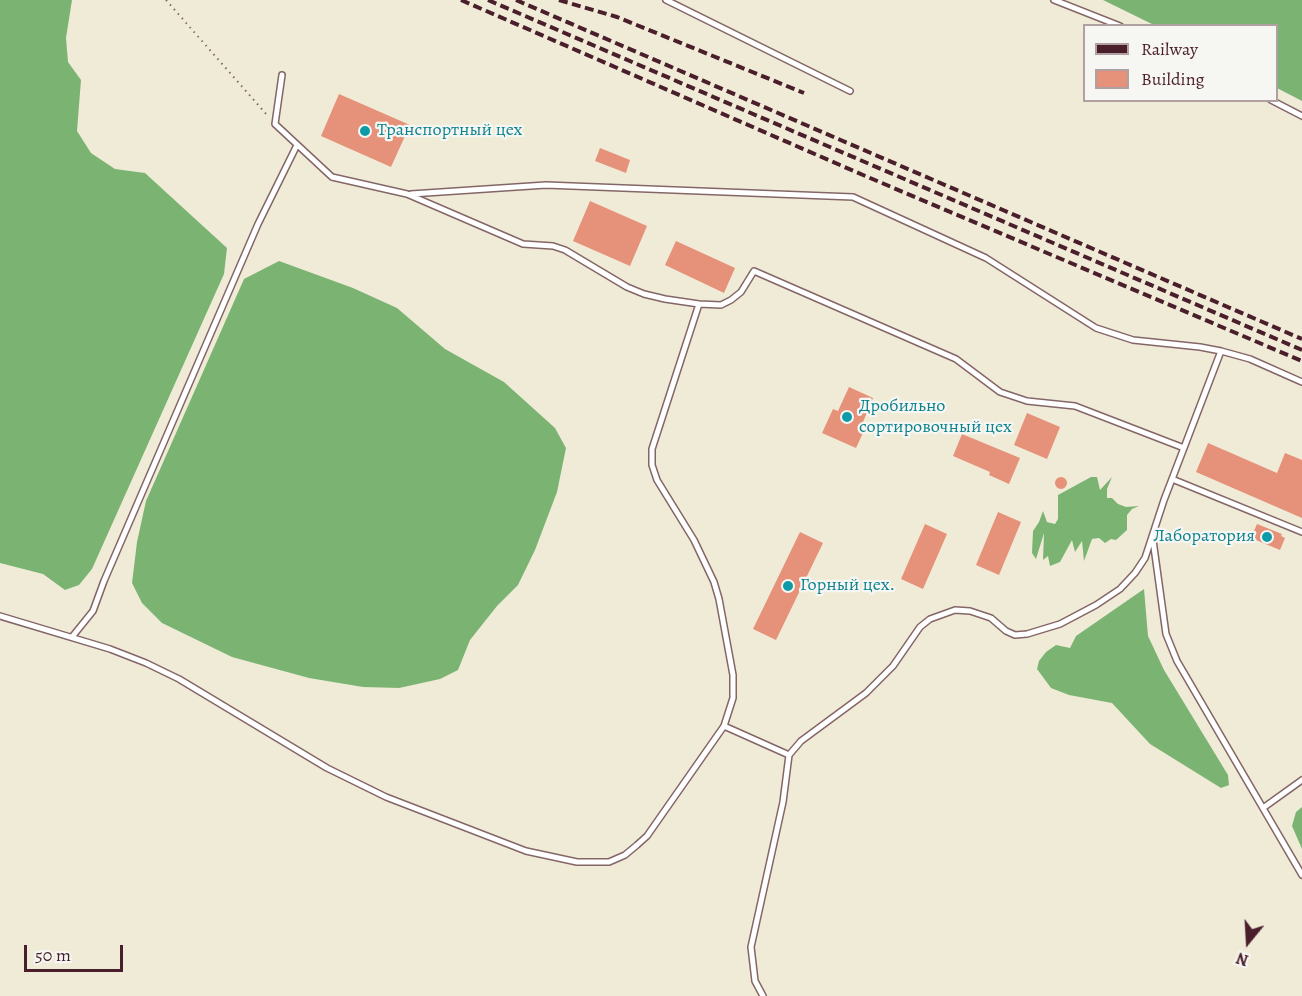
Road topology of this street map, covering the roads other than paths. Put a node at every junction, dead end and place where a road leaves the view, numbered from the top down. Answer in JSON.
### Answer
{"nodes":[{"id":1,"x":666,"y":0,"type":"edge"},
{"id":2,"x":1054,"y":0,"type":"edge"},
{"id":3,"x":1115,"y":24,"type":"edge"},
{"id":4,"x":282,"y":75,"type":"dead end"},
{"id":5,"x":850,"y":91,"type":"dead end"},
{"id":6,"x":1274,"y":102,"type":"edge"},
{"id":7,"x":1302,"y":116,"type":"edge"},
{"id":8,"x":297,"y":145,"type":"junction"},
{"id":9,"x":407,"y":194,"type":"junction"},
{"id":10,"x":699,"y":304,"type":"junction"},
{"id":11,"x":1221,"y":351,"type":"junction"},
{"id":12,"x":1302,"y":382,"type":"edge"},
{"id":13,"x":1184,"y":448,"type":"junction"},
{"id":14,"x":1172,"y":479,"type":"junction"},
{"id":15,"x":1302,"y":532,"type":"edge"},
{"id":16,"x":1152,"y":538,"type":"junction"},
{"id":17,"x":0,"y":616,"type":"edge"},
{"id":18,"x":72,"y":637,"type":"junction"},
{"id":19,"x":724,"y":726,"type":"junction"},
{"id":20,"x":789,"y":755,"type":"junction"},
{"id":21,"x":1302,"y":780,"type":"edge"},
{"id":22,"x":1263,"y":808,"type":"junction"},
{"id":23,"x":1302,"y":875,"type":"edge"},
{"id":24,"x":763,"y":996,"type":"edge"}],
"edges":[{"from":1,"to":5,"type":"lane"},
{"from":2,"to":3,"type":"lane"},
{"from":4,"to":8,"type":"lane"},
{"from":6,"to":7,"type":"lane"},
{"from":8,"to":9,"type":"lane"},
{"from":8,"to":18,"type":"lane"},
{"from":9,"to":10,"type":"lane"},
{"from":9,"to":11,"type":"lane"},
{"from":10,"to":13,"type":"lane"},
{"from":10,"to":19,"type":"lane"},
{"from":11,"to":12,"type":"lane"},
{"from":11,"to":13,"type":"lane"},
{"from":13,"to":14,"type":"lane"},
{"from":14,"to":15,"type":"lane"},
{"from":14,"to":16,"type":"lane"},
{"from":16,"to":20,"type":"lane"},
{"from":16,"to":22,"type":"lane"},
{"from":17,"to":18,"type":"lane"},
{"from":18,"to":19,"type":"lane"},
{"from":19,"to":20,"type":"lane"},
{"from":20,"to":24,"type":"lane"},
{"from":21,"to":22,"type":"lane"},
{"from":22,"to":23,"type":"lane"}]}
